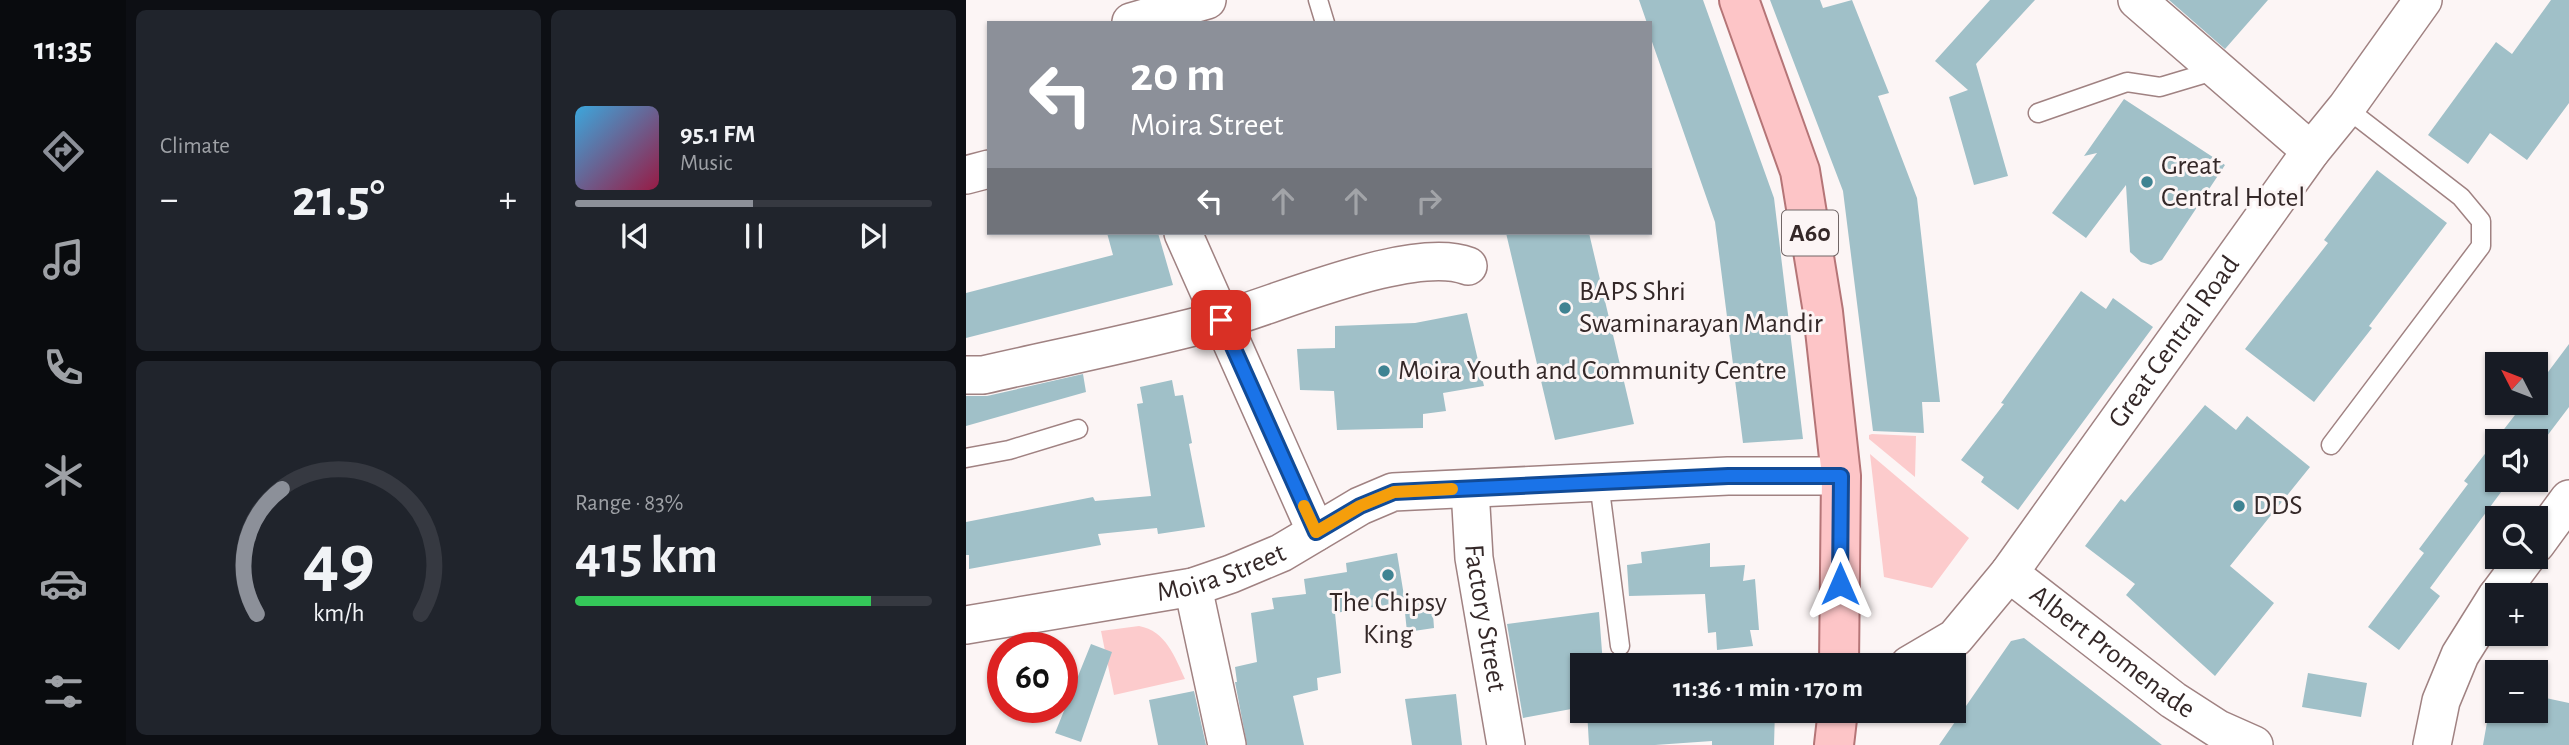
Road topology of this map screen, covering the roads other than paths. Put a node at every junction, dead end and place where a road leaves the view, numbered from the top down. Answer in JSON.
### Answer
{"nodes":[{"id":1,"x":1125,"y":0,"type":"edge"},
{"id":2,"x":1207,"y":0,"type":"edge"},
{"id":3,"x":1318,"y":0,"type":"edge"},
{"id":4,"x":1739,"y":0,"type":"edge"},
{"id":5,"x":2137,"y":0,"type":"edge"},
{"id":6,"x":2423,"y":0,"type":"edge"},
{"id":7,"x":1131,"y":21,"type":"edge"},
{"id":8,"x":1134,"y":21,"type":"edge"},
{"id":9,"x":1324,"y":21,"type":"edge"},
{"id":10,"x":2217,"y":70,"type":"junction"},
{"id":11,"x":2346,"y":108,"type":"junction"},
{"id":12,"x":2038,"y":113,"type":"dead end"},
{"id":13,"x":2311,"y":150,"type":"junction"},
{"id":14,"x":987,"y":170,"type":"edge"},
{"id":15,"x":966,"y":175,"type":"edge"},
{"id":16,"x":1184,"y":235,"type":"edge"},
{"id":17,"x":1468,"y":266,"type":"dead end"},
{"id":18,"x":1221,"y":320,"type":"junction"},
{"id":19,"x":966,"y":375,"type":"edge"},
{"id":20,"x":1078,"y":429,"type":"dead end"},
{"id":21,"x":2331,"y":445,"type":"dead end"},
{"id":22,"x":966,"y":458,"type":"edge"},
{"id":23,"x":1841,"y":476,"type":"junction"},
{"id":24,"x":1599,"y":482,"type":"junction"},
{"id":25,"x":1470,"y":489,"type":"junction"},
{"id":26,"x":2569,"y":499,"type":"edge"},
{"id":27,"x":2548,"y":528,"type":"edge"},
{"id":28,"x":1316,"y":532,"type":"junction"},
{"id":29,"x":2009,"y":573,"type":"junction"},
{"id":30,"x":1193,"y":587,"type":"junction"},
{"id":31,"x":2485,"y":616,"type":"edge"},
{"id":32,"x":966,"y":625,"type":"edge"},
{"id":33,"x":1620,"y":646,"type":"dead end"},
{"id":34,"x":1839,"y":653,"type":"edge"},
{"id":35,"x":1929,"y":653,"type":"edge"},
{"id":36,"x":1837,"y":723,"type":"edge"},
{"id":37,"x":1227,"y":745,"type":"edge"},
{"id":38,"x":1506,"y":745,"type":"edge"},
{"id":39,"x":1834,"y":745,"type":"edge"},
{"id":40,"x":2254,"y":745,"type":"edge"},
{"id":41,"x":2432,"y":745,"type":"edge"}],
"edges":[{"from":1,"to":7,"type":"street"},
{"from":2,"to":8,"type":"street"},
{"from":3,"to":9,"type":"lane"},
{"from":4,"to":23,"type":"main road","number":"A60"},
{"from":5,"to":10,"type":"street"},
{"from":6,"to":11,"type":"street","name":"Great Central Road"},
{"from":10,"to":12,"type":"lane"},
{"from":10,"to":13,"type":"street"},
{"from":11,"to":13,"type":"street","name":"Great Central Road"},
{"from":11,"to":21,"type":"lane"},
{"from":13,"to":29,"type":"street","name":"Great Central Road"},
{"from":14,"to":15,"type":"street"},
{"from":16,"to":18,"type":"street"},
{"from":17,"to":18,"type":"street"},
{"from":18,"to":19,"type":"street"},
{"from":18,"to":28,"type":"street"},
{"from":20,"to":22,"type":"lane"},
{"from":23,"to":24,"type":"street","name":"Moira Street"},
{"from":23,"to":34,"type":"main road","number":"A60"},
{"from":24,"to":25,"type":"street","name":"Moira Street"},
{"from":24,"to":33,"type":"lane"},
{"from":25,"to":28,"type":"street","name":"Moira Street"},
{"from":25,"to":38,"type":"street","name":"Factory Street"},
{"from":26,"to":27,"type":"street"},
{"from":28,"to":30,"type":"street","name":"Moira Street"},
{"from":29,"to":35,"type":"street","name":"Great Central Road"},
{"from":29,"to":40,"type":"street","name":"Albert Promenade"},
{"from":30,"to":32,"type":"street","name":"Moira Street"},
{"from":30,"to":37,"type":"street"},
{"from":31,"to":41,"type":"street"},
{"from":36,"to":39,"type":"main road"}]}
